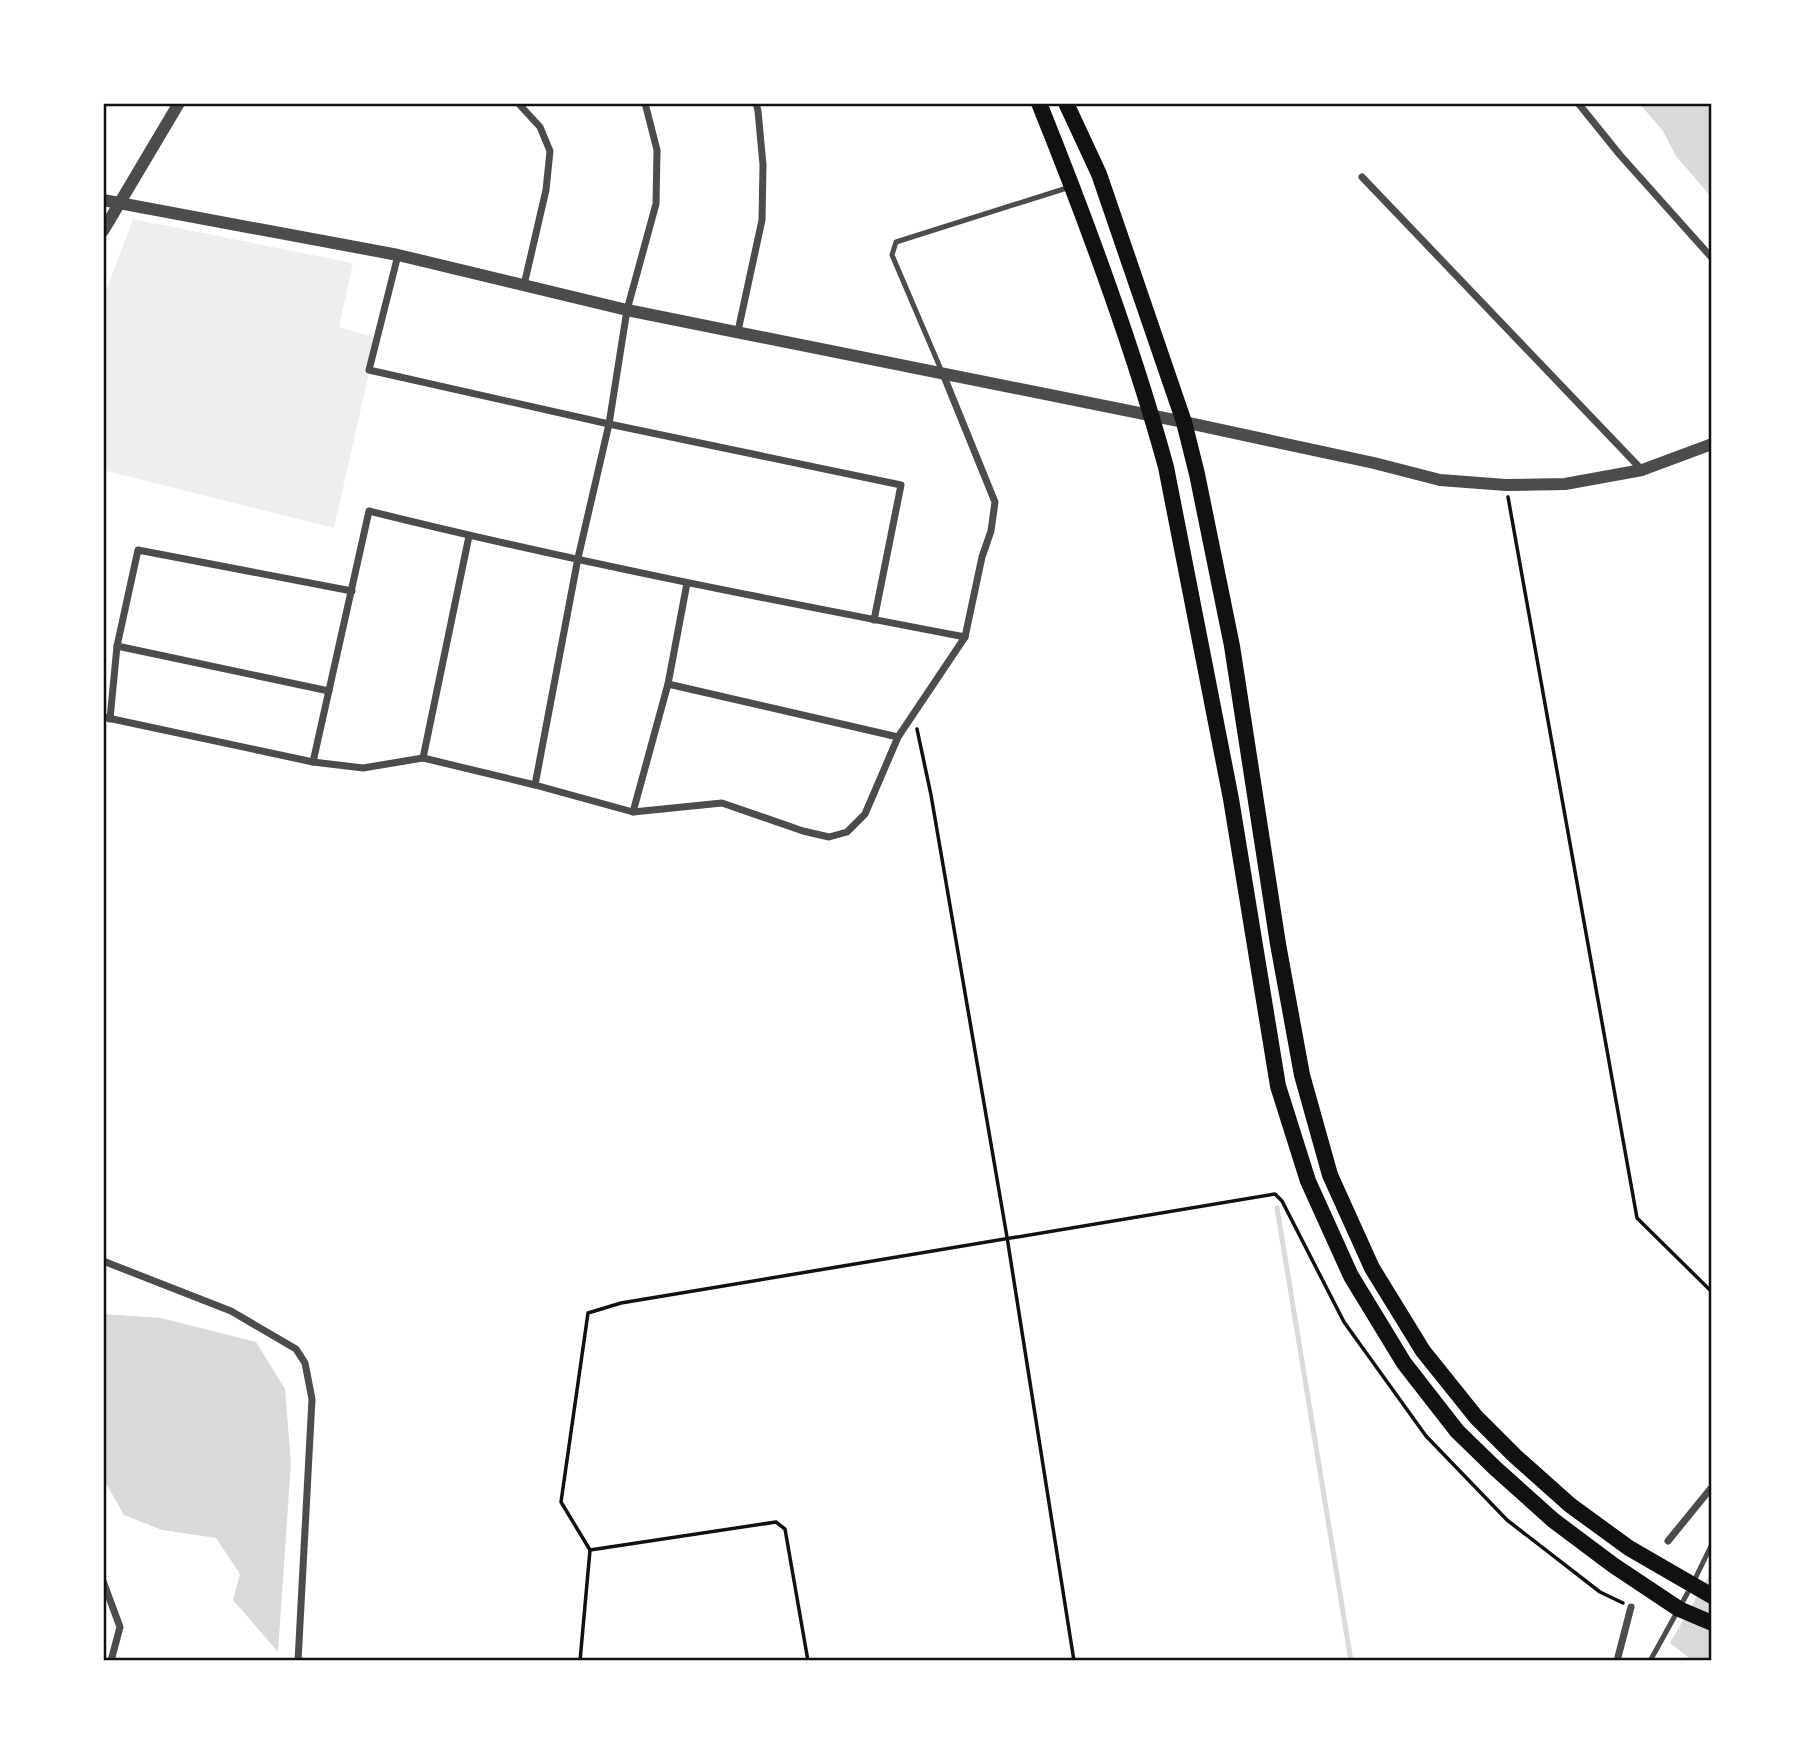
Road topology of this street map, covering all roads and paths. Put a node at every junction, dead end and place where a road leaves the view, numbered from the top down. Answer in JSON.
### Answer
{"nodes":[{"id":1,"x":179,"y":103,"type":"edge"},
{"id":2,"x":518,"y":103,"type":"edge"},
{"id":3,"x":645,"y":103,"type":"edge"},
{"id":4,"x":756,"y":103,"type":"edge"},
{"id":5,"x":1039,"y":103,"type":"edge"},
{"id":6,"x":1066,"y":103,"type":"edge"},
{"id":7,"x":1578,"y":103,"type":"edge"},
{"id":8,"x":1362,"y":177,"type":"dead end"},
{"id":9,"x":1073,"y":186,"type":"junction"},
{"id":10,"x":103,"y":200,"type":"edge"},
{"id":11,"x":118,"y":204,"type":"junction"},
{"id":12,"x":103,"y":231,"type":"edge"},
{"id":13,"x":398,"y":255,"type":"junction"},
{"id":14,"x":1712,"y":258,"type":"edge"},
{"id":15,"x":524,"y":285,"type":"junction"},
{"id":16,"x":627,"y":310,"type":"junction"},
{"id":17,"x":738,"y":331,"type":"junction"},
{"id":18,"x":943,"y":373,"type":"junction"},
{"id":19,"x":1152,"y":416,"type":"junction"},
{"id":20,"x":1184,"y":422,"type":"junction"},
{"id":21,"x":609,"y":424,"type":"junction"},
{"id":22,"x":1712,"y":444,"type":"edge"},
{"id":23,"x":1642,"y":470,"type":"junction"},
{"id":24,"x":1506,"y":485,"type":"junction"},
{"id":25,"x":469,"y":536,"type":"junction"},
{"id":26,"x":578,"y":558,"type":"junction"},
{"id":27,"x":687,"y":583,"type":"junction"},
{"id":28,"x":352,"y":591,"type":"junction"},
{"id":29,"x":874,"y":620,"type":"junction"},
{"id":30,"x":965,"y":637,"type":"junction"},
{"id":31,"x":117,"y":646,"type":"junction"},
{"id":32,"x":668,"y":684,"type":"junction"},
{"id":33,"x":329,"y":691,"type":"junction"},
{"id":34,"x":914,"y":713,"type":"junction"},
{"id":35,"x":107,"y":718,"type":"edge"},
{"id":36,"x":898,"y":737,"type":"junction"},
{"id":37,"x":423,"y":758,"type":"junction"},
{"id":38,"x":313,"y":762,"type":"junction"},
{"id":39,"x":535,"y":785,"type":"junction"},
{"id":40,"x":633,"y":812,"type":"junction"},
{"id":41,"x":1007,"y":1237,"type":"junction"},
{"id":42,"x":103,"y":1261,"type":"edge"},
{"id":43,"x":1712,"y":1292,"type":"edge"},
{"id":44,"x":1712,"y":1487,"type":"edge"},
{"id":45,"x":1668,"y":1541,"type":"dead end"},
{"id":46,"x":1712,"y":1544,"type":"edge"},
{"id":47,"x":590,"y":1550,"type":"junction"},
{"id":48,"x":103,"y":1581,"type":"edge"},
{"id":49,"x":1703,"y":1592,"type":"edge"},
{"id":50,"x":1631,"y":1607,"type":"joint"},
{"id":51,"x":1686,"y":1612,"type":"junction"},
{"id":52,"x":1712,"y":1623,"type":"edge"},
{"id":53,"x":111,"y":1661,"type":"edge"},
{"id":54,"x":298,"y":1661,"type":"edge"},
{"id":55,"x":580,"y":1661,"type":"edge"},
{"id":56,"x":808,"y":1661,"type":"edge"},
{"id":57,"x":1074,"y":1661,"type":"edge"},
{"id":58,"x":1617,"y":1661,"type":"edge"},
{"id":59,"x":1650,"y":1661,"type":"edge"}],
"edges":[{"from":1,"to":11,"type":"street"},
{"from":2,"to":15,"type":"street"},
{"from":3,"to":16,"type":"street"},
{"from":4,"to":17,"type":"street"},
{"from":5,"to":9,"type":"main road"},
{"from":6,"to":20,"type":"main road"},
{"from":7,"to":14,"type":"street"},
{"from":8,"to":23,"type":"street"},
{"from":9,"to":18,"type":"lane"},
{"from":9,"to":19,"type":"main road"},
{"from":10,"to":11,"type":"street"},
{"from":11,"to":12,"type":"street"},
{"from":11,"to":13,"type":"street"},
{"from":13,"to":15,"type":"street"},
{"from":13,"to":21,"type":"street"},
{"from":15,"to":16,"type":"street"},
{"from":16,"to":17,"type":"street"},
{"from":16,"to":21,"type":"street"},
{"from":17,"to":18,"type":"street"},
{"from":18,"to":19,"type":"street"},
{"from":18,"to":30,"type":"street"},
{"from":19,"to":20,"type":"street"},
{"from":19,"to":51,"type":"main road"},
{"from":20,"to":24,"type":"street"},
{"from":20,"to":49,"type":"main road"},
{"from":21,"to":26,"type":"street"},
{"from":21,"to":29,"type":"street"},
{"from":22,"to":23,"type":"street"},
{"from":23,"to":24,"type":"street"},
{"from":24,"to":43,"type":"path"},
{"from":25,"to":26,"type":"street"},
{"from":25,"to":28,"type":"street"},
{"from":25,"to":37,"type":"street"},
{"from":26,"to":27,"type":"street"},
{"from":26,"to":39,"type":"street"},
{"from":27,"to":29,"type":"street"},
{"from":27,"to":32,"type":"street"},
{"from":28,"to":31,"type":"street"},
{"from":28,"to":33,"type":"street"},
{"from":29,"to":30,"type":"street"},
{"from":30,"to":34,"type":"street"},
{"from":31,"to":33,"type":"street"},
{"from":31,"to":35,"type":"street"},
{"from":32,"to":36,"type":"street"},
{"from":32,"to":40,"type":"street"},
{"from":33,"to":38,"type":"street"},
{"from":34,"to":36,"type":"street"},
{"from":34,"to":41,"type":"path"},
{"from":35,"to":38,"type":"street"},
{"from":36,"to":40,"type":"street"},
{"from":37,"to":38,"type":"street"},
{"from":37,"to":39,"type":"street"},
{"from":39,"to":40,"type":"street"},
{"from":41,"to":47,"type":"path"},
{"from":41,"to":50,"type":"path"},
{"from":41,"to":57,"type":"path"},
{"from":42,"to":54,"type":"street"},
{"from":44,"to":45,"type":"street"},
{"from":46,"to":49,"type":"lane"},
{"from":47,"to":55,"type":"path"},
{"from":47,"to":56,"type":"path"},
{"from":48,"to":53,"type":"street"},
{"from":49,"to":51,"type":"lane"},
{"from":50,"to":58,"type":"street"},
{"from":51,"to":52,"type":"main road"},
{"from":51,"to":59,"type":"lane"}]}
